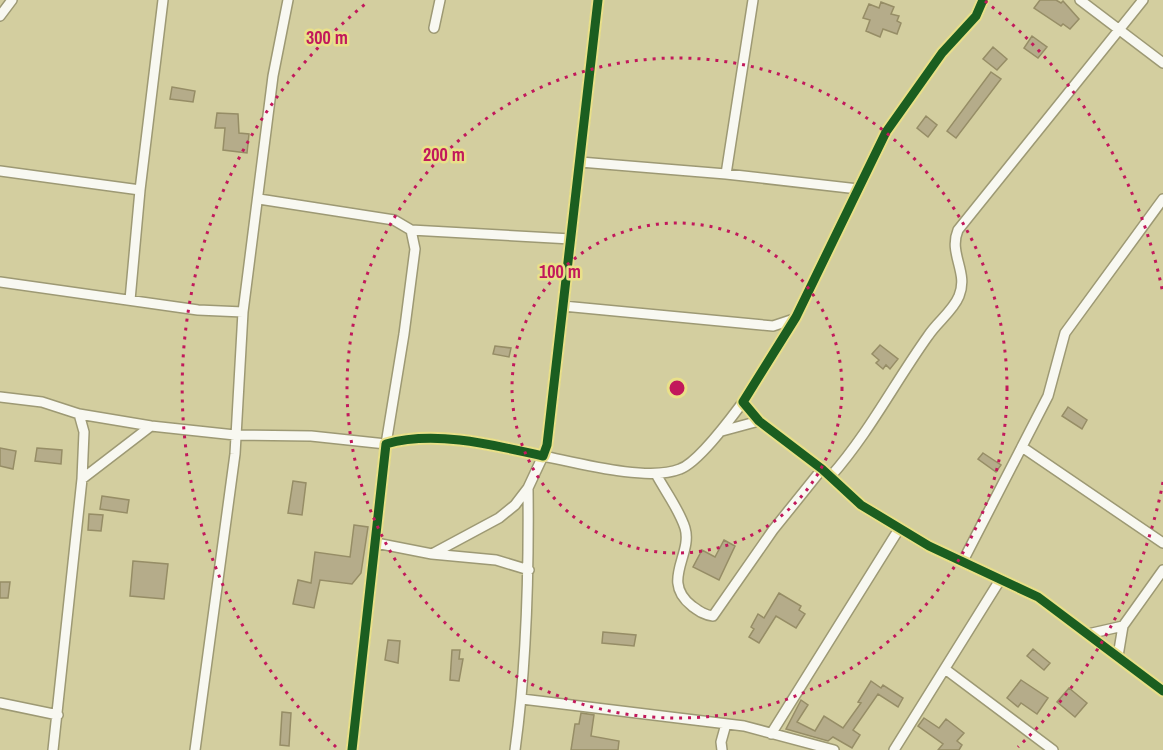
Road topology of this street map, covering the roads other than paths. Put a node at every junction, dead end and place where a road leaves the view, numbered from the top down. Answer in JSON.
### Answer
{"nodes":[{"id":1,"x":12,"y":0,"type":"edge"},
{"id":2,"x":163,"y":0,"type":"edge"},
{"id":3,"x":288,"y":0,"type":"edge"},
{"id":4,"x":440,"y":0,"type":"edge"},
{"id":5,"x":598,"y":0,"type":"edge"},
{"id":6,"x":753,"y":0,"type":"edge"},
{"id":7,"x":983,"y":0,"type":"edge"},
{"id":8,"x":1080,"y":0,"type":"edge"},
{"id":9,"x":1143,"y":0,"type":"edge"},
{"id":10,"x":0,"y":16,"type":"edge"},
{"id":11,"x":434,"y":28,"type":"dead end"},
{"id":12,"x":1121,"y":31,"type":"junction"},
{"id":13,"x":1163,"y":63,"type":"edge"},
{"id":14,"x":580,"y":162,"type":"junction"},
{"id":15,"x":0,"y":171,"type":"edge"},
{"id":16,"x":726,"y":174,"type":"junction"},
{"id":17,"x":858,"y":189,"type":"junction"},
{"id":18,"x":140,"y":190,"type":"junction"},
{"id":19,"x":259,"y":199,"type":"junction"},
{"id":20,"x":1163,"y":199,"type":"edge"},
{"id":21,"x":411,"y":230,"type":"junction"},
{"id":22,"x":571,"y":239,"type":"junction"},
{"id":23,"x":0,"y":282,"type":"edge"},
{"id":24,"x":130,"y":300,"type":"junction"},
{"id":25,"x":563,"y":306,"type":"junction"},
{"id":26,"x":243,"y":312,"type":"junction"},
{"id":27,"x":796,"y":317,"type":"junction"},
{"id":28,"x":772,"y":327,"type":"junction"},
{"id":29,"x":781,"y":342,"type":"junction"},
{"id":30,"x":0,"y":397,"type":"edge"},
{"id":31,"x":743,"y":402,"type":"junction"},
{"id":32,"x":79,"y":414,"type":"junction"},
{"id":33,"x":759,"y":421,"type":"junction"},
{"id":34,"x":151,"y":426,"type":"junction"},
{"id":35,"x":722,"y":431,"type":"junction"},
{"id":36,"x":235,"y":435,"type":"junction"},
{"id":37,"x":386,"y":444,"type":"junction"},
{"id":38,"x":1022,"y":447,"type":"junction"},
{"id":39,"x":543,"y":456,"type":"junction"},
{"id":40,"x":822,"y":468,"type":"junction"},
{"id":41,"x":656,"y":474,"type":"junction"},
{"id":42,"x":831,"y":476,"type":"junction"},
{"id":43,"x":82,"y":479,"type":"junction"},
{"id":44,"x":528,"y":488,"type":"junction"},
{"id":45,"x":899,"y":529,"type":"junction"},
{"id":46,"x":376,"y":543,"type":"junction"},
{"id":47,"x":1163,"y":543,"type":"edge"},
{"id":48,"x":432,"y":554,"type":"junction"},
{"id":49,"x":963,"y":561,"type":"junction"},
{"id":50,"x":529,"y":570,"type":"junction"},
{"id":51,"x":1163,"y":570,"type":"edge"},
{"id":52,"x":1000,"y":580,"type":"junction"},
{"id":53,"x":1123,"y":626,"type":"junction"},
{"id":54,"x":1088,"y":634,"type":"junction"},
{"id":55,"x":1118,"y":656,"type":"junction"},
{"id":56,"x":945,"y":669,"type":"junction"},
{"id":57,"x":1163,"y":691,"type":"edge"},
{"id":58,"x":522,"y":699,"type":"junction"},
{"id":59,"x":0,"y":703,"type":"edge"},
{"id":60,"x":58,"y":716,"type":"junction"},
{"id":61,"x":726,"y":724,"type":"junction"},
{"id":62,"x":771,"y":734,"type":"junction"},
{"id":63,"x":54,"y":750,"type":"edge"},
{"id":64,"x":195,"y":750,"type":"edge"},
{"id":65,"x":352,"y":750,"type":"edge"},
{"id":66,"x":514,"y":750,"type":"edge"},
{"id":67,"x":722,"y":750,"type":"edge"},
{"id":68,"x":834,"y":750,"type":"edge"},
{"id":69,"x":894,"y":750,"type":"edge"},
{"id":70,"x":1053,"y":750,"type":"edge"}],
"edges":[{"from":1,"to":10,"type":"street"},
{"from":2,"to":18,"type":"street"},
{"from":3,"to":19,"type":"street"},
{"from":4,"to":11,"type":"street"},
{"from":5,"to":14,"type":"street"},
{"from":6,"to":16,"type":"street"},
{"from":7,"to":17,"type":"street"},
{"from":8,"to":12,"type":"street"},
{"from":9,"to":12,"type":"street"},
{"from":12,"to":13,"type":"street"},
{"from":12,"to":42,"type":"street"},
{"from":14,"to":16,"type":"street"},
{"from":14,"to":22,"type":"street"},
{"from":15,"to":18,"type":"street"},
{"from":16,"to":17,"type":"street"},
{"from":17,"to":27,"type":"street"},
{"from":18,"to":24,"type":"street"},
{"from":19,"to":21,"type":"street"},
{"from":19,"to":26,"type":"street"},
{"from":20,"to":38,"type":"street"},
{"from":21,"to":22,"type":"street"},
{"from":21,"to":37,"type":"street"},
{"from":22,"to":25,"type":"street"},
{"from":23,"to":24,"type":"street"},
{"from":24,"to":26,"type":"street"},
{"from":25,"to":28,"type":"street"},
{"from":25,"to":39,"type":"street"},
{"from":26,"to":36,"type":"street"},
{"from":27,"to":28,"type":"street"},
{"from":27,"to":29,"type":"street"},
{"from":28,"to":29,"type":"street"},
{"from":29,"to":31,"type":"street"},
{"from":30,"to":32,"type":"street"},
{"from":31,"to":33,"type":"street"},
{"from":31,"to":35,"type":"street"},
{"from":32,"to":34,"type":"street"},
{"from":32,"to":43,"type":"street"},
{"from":33,"to":35,"type":"street"},
{"from":33,"to":40,"type":"street"},
{"from":34,"to":36,"type":"street"},
{"from":34,"to":43,"type":"street"},
{"from":35,"to":41,"type":"street"},
{"from":36,"to":37,"type":"street"},
{"from":36,"to":64,"type":"street"},
{"from":37,"to":39,"type":"street"},
{"from":37,"to":46,"type":"street"},
{"from":38,"to":47,"type":"street"},
{"from":38,"to":49,"type":"street"},
{"from":39,"to":41,"type":"street"},
{"from":39,"to":44,"type":"street"},
{"from":40,"to":41,"type":"street"},
{"from":40,"to":42,"type":"street"},
{"from":42,"to":45,"type":"street"},
{"from":43,"to":60,"type":"street"},
{"from":44,"to":48,"type":"street"},
{"from":44,"to":50,"type":"street"},
{"from":45,"to":49,"type":"street"},
{"from":45,"to":62,"type":"street"},
{"from":46,"to":48,"type":"street"},
{"from":46,"to":65,"type":"street"},
{"from":48,"to":50,"type":"street"},
{"from":49,"to":52,"type":"street"},
{"from":50,"to":58,"type":"street"},
{"from":51,"to":53,"type":"street"},
{"from":52,"to":54,"type":"street"},
{"from":52,"to":56,"type":"street"},
{"from":53,"to":54,"type":"street"},
{"from":53,"to":55,"type":"street"},
{"from":54,"to":55,"type":"street"},
{"from":55,"to":57,"type":"street"},
{"from":56,"to":69,"type":"street"},
{"from":56,"to":70,"type":"street"},
{"from":58,"to":61,"type":"street"},
{"from":58,"to":66,"type":"street"},
{"from":59,"to":60,"type":"street"},
{"from":60,"to":63,"type":"street"},
{"from":61,"to":62,"type":"street"},
{"from":61,"to":67,"type":"street"},
{"from":62,"to":68,"type":"street"}]}
